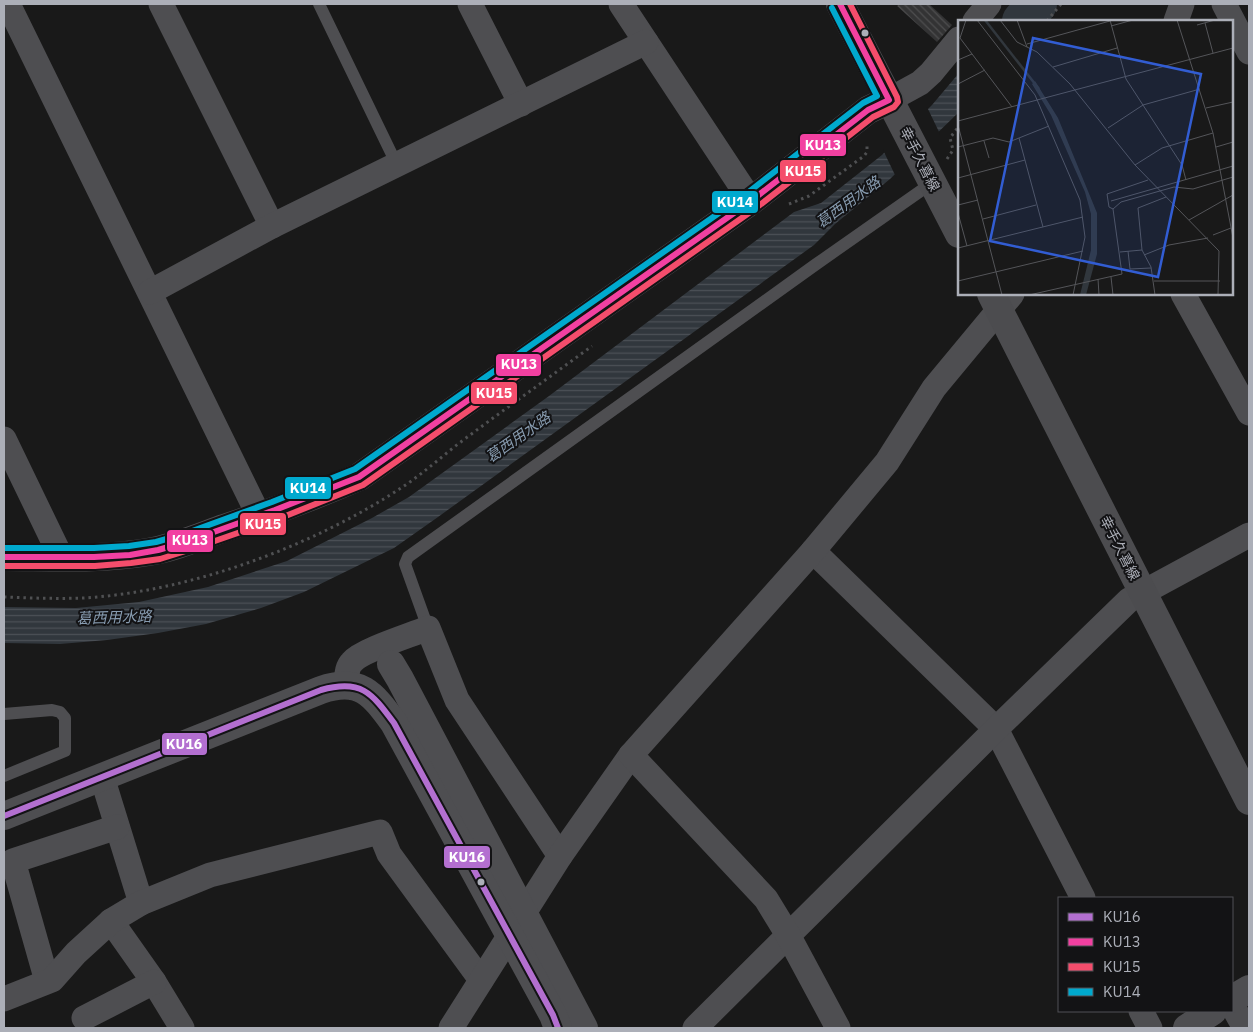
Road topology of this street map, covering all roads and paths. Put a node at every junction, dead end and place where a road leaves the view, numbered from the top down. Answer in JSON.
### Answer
{"nodes":[{"id":1,"x":8,"y":4,"type":"edge"},
{"id":2,"x":160,"y":4,"type":"edge"},
{"id":3,"x":319,"y":4,"type":"edge"},
{"id":4,"x":470,"y":4,"type":"edge"},
{"id":5,"x":621,"y":4,"type":"edge"},
{"id":6,"x":840,"y":4,"type":"edge"},
{"id":7,"x":989,"y":4,"type":"edge"},
{"id":8,"x":1061,"y":4,"type":"edge"},
{"id":9,"x":1182,"y":4,"type":"edge"},
{"id":10,"x":1224,"y":4,"type":"edge"},
{"id":11,"x":975,"y":20,"type":"edge"},
{"id":12,"x":1048,"y":20,"type":"edge"},
{"id":13,"x":1176,"y":20,"type":"edge"},
{"id":14,"x":1232,"y":20,"type":"edge"},
{"id":15,"x":1233,"y":21,"type":"edge"},
{"id":16,"x":958,"y":40,"type":"edge"},
{"id":17,"x":646,"y":42,"type":"junction"},
{"id":18,"x":1249,"y":52,"type":"edge"},
{"id":19,"x":521,"y":104,"type":"junction"},
{"id":20,"x":894,"y":110,"type":"junction"},
{"id":21,"x":958,"y":127,"type":"edge"},
{"id":22,"x":875,"y":139,"type":"dead end"},
{"id":23,"x":868,"y":144,"type":"dead end"},
{"id":24,"x":397,"y":165,"type":"junction"},
{"id":25,"x":935,"y":171,"type":"junction"},
{"id":26,"x":752,"y":201,"type":"junction"},
{"id":27,"x":272,"y":226,"type":"junction"},
{"id":28,"x":958,"y":231,"type":"edge"},
{"id":29,"x":150,"y":292,"type":"junction"},
{"id":30,"x":1184,"y":295,"type":"edge"},
{"id":31,"x":1001,"y":299,"type":"edge"},
{"id":32,"x":1249,"y":413,"type":"edge"},
{"id":33,"x":4,"y":439,"type":"edge"},
{"id":34,"x":259,"y":516,"type":"junction"},
{"id":35,"x":1249,"y":535,"type":"edge"},
{"id":36,"x":813,"y":551,"type":"junction"},
{"id":37,"x":4,"y":557,"type":"edge"},
{"id":38,"x":60,"y":557,"type":"junction"},
{"id":39,"x":1142,"y":592,"type":"junction"},
{"id":40,"x":428,"y":628,"type":"junction"},
{"id":41,"x":391,"y":664,"type":"dead end"},
{"id":42,"x":346,"y":684,"type":"junction"},
{"id":43,"x":4,"y":714,"type":"edge"},
{"id":44,"x":996,"y":729,"type":"junction"},
{"id":45,"x":631,"y":755,"type":"junction"},
{"id":46,"x":4,"y":776,"type":"edge"},
{"id":47,"x":102,"y":777,"type":"junction"},
{"id":48,"x":1249,"y":801,"type":"edge"},
{"id":49,"x":4,"y":816,"type":"edge"},
{"id":50,"x":117,"y":827,"type":"junction"},
{"id":51,"x":560,"y":856,"type":"junction"},
{"id":52,"x":1082,"y":897,"type":"edge"},
{"id":53,"x":141,"y":903,"type":"junction"},
{"id":54,"x":111,"y":921,"type":"junction"},
{"id":55,"x":517,"y":925,"type":"junction"},
{"id":56,"x":788,"y":935,"type":"junction"},
{"id":57,"x":481,"y":980,"type":"junction"},
{"id":58,"x":47,"y":981,"type":"junction"},
{"id":59,"x":154,"y":982,"type":"junction"},
{"id":60,"x":1249,"y":989,"type":"edge"},
{"id":61,"x":1233,"y":998,"type":"edge"},
{"id":62,"x":4,"y":999,"type":"edge"},
{"id":63,"x":1233,"y":1006,"type":"edge"},
{"id":64,"x":1142,"y":1012,"type":"edge"},
{"id":65,"x":1211,"y":1012,"type":"edge"},
{"id":66,"x":84,"y":1018,"type":"dead end"},
{"id":67,"x":182,"y":1028,"type":"edge"},
{"id":68,"x":451,"y":1028,"type":"edge"},
{"id":69,"x":558,"y":1028,"type":"edge"},
{"id":70,"x":584,"y":1028,"type":"edge"},
{"id":71,"x":695,"y":1028,"type":"edge"},
{"id":72,"x":838,"y":1028,"type":"edge"},
{"id":73,"x":1150,"y":1028,"type":"edge"},
{"id":74,"x":1187,"y":1028,"type":"edge"},
{"id":75,"x":1245,"y":1028,"type":"edge"}],
"edges":[{"from":1,"to":29,"type":"street"},
{"from":2,"to":27,"type":"street"},
{"from":3,"to":24,"type":"lane"},
{"from":4,"to":19,"type":"street"},
{"from":5,"to":17,"type":"street"},
{"from":6,"to":20,"type":"main road","name":"幸手久喜線"},
{"from":7,"to":11,"type":"street"},
{"from":8,"to":12,"type":"path"},
{"from":9,"to":13,"type":"street"},
{"from":10,"to":14,"type":"street"},
{"from":15,"to":18,"type":"street"},
{"from":16,"to":20,"type":"street"},
{"from":17,"to":19,"type":"street"},
{"from":17,"to":26,"type":"street"},
{"from":19,"to":24,"type":"street"},
{"from":20,"to":25,"type":"main road","name":"幸手久喜線"},
{"from":20,"to":26,"type":"street"},
{"from":21,"to":25,"type":"path"},
{"from":22,"to":23,"type":"path"},
{"from":24,"to":27,"type":"street"},
{"from":25,"to":28,"type":"main road","name":"幸手久喜線"},
{"from":25,"to":40,"type":"lane"},
{"from":26,"to":34,"type":"street"},
{"from":27,"to":29,"type":"street"},
{"from":29,"to":34,"type":"street"},
{"from":30,"to":32,"type":"street"},
{"from":31,"to":36,"type":"street"},
{"from":31,"to":39,"type":"main road","name":"幸手久喜線"},
{"from":33,"to":38,"type":"street"},
{"from":34,"to":38,"type":"street"},
{"from":35,"to":39,"type":"street"},
{"from":36,"to":44,"type":"street"},
{"from":36,"to":45,"type":"street"},
{"from":37,"to":38,"type":"street"},
{"from":39,"to":44,"type":"street"},
{"from":39,"to":48,"type":"main road","name":"幸手久喜線"},
{"from":40,"to":42,"type":"street"},
{"from":40,"to":51,"type":"street"},
{"from":41,"to":55,"type":"street"},
{"from":42,"to":47,"type":"street"},
{"from":42,"to":55,"type":"street"},
{"from":43,"to":46,"type":"lane"},
{"from":44,"to":52,"type":"street"},
{"from":44,"to":56,"type":"street"},
{"from":45,"to":51,"type":"street"},
{"from":45,"to":56,"type":"street"},
{"from":47,"to":49,"type":"street"},
{"from":47,"to":50,"type":"street"},
{"from":50,"to":53,"type":"street"},
{"from":50,"to":58,"type":"street"},
{"from":51,"to":55,"type":"street"},
{"from":53,"to":54,"type":"street"},
{"from":53,"to":57,"type":"street"},
{"from":54,"to":58,"type":"street"},
{"from":54,"to":59,"type":"street"},
{"from":55,"to":57,"type":"street"},
{"from":55,"to":69,"type":"street"},
{"from":55,"to":70,"type":"street"},
{"from":56,"to":71,"type":"street"},
{"from":56,"to":72,"type":"street"},
{"from":57,"to":68,"type":"street"},
{"from":58,"to":62,"type":"street"},
{"from":59,"to":66,"type":"street"},
{"from":59,"to":67,"type":"street"},
{"from":60,"to":61,"type":"street"},
{"from":63,"to":75,"type":"street"},
{"from":64,"to":73,"type":"street"},
{"from":65,"to":74,"type":"street"}]}
